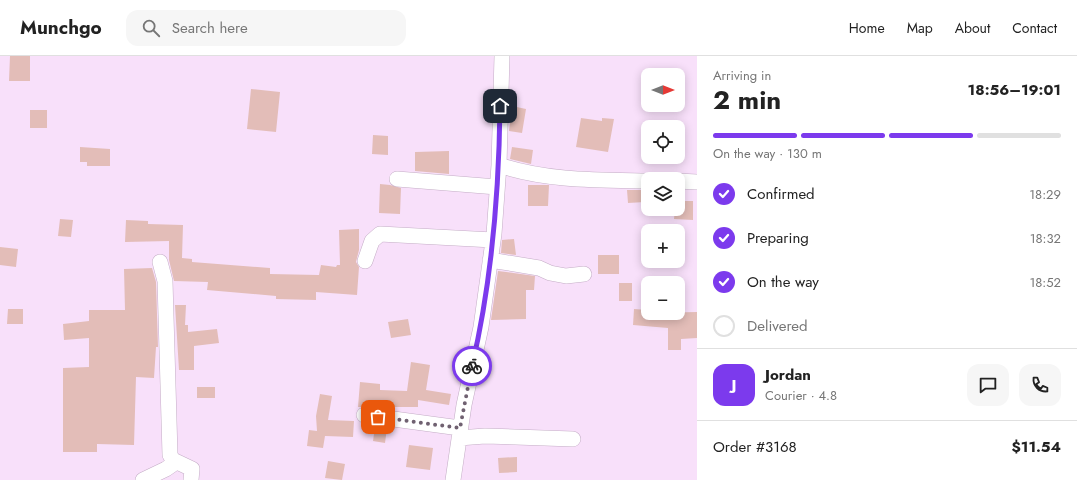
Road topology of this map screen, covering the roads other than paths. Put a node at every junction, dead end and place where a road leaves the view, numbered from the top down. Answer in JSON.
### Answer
{"nodes":[{"id":1,"x":502,"y":56,"type":"edge"},
{"id":2,"x":499,"y":165,"type":"junction"},
{"id":3,"x":397,"y":179,"type":"dead end"},
{"id":4,"x":641,"y":181,"type":"edge"},
{"id":5,"x":685,"y":181,"type":"edge"},
{"id":6,"x":697,"y":182,"type":"edge"},
{"id":7,"x":497,"y":187,"type":"junction"},
{"id":8,"x":493,"y":240,"type":"junction"},
{"id":9,"x":490,"y":260,"type":"junction"},
{"id":10,"x":365,"y":261,"type":"dead end"},
{"id":11,"x":160,"y":262,"type":"dead end"},
{"id":12,"x":584,"y":274,"type":"dead end"},
{"id":13,"x":364,"y":415,"type":"dead end"},
{"id":14,"x":460,"y":433,"type":"junction"},
{"id":15,"x":573,"y":438,"type":"dead end"},
{"id":16,"x":176,"y":462,"type":"junction"},
{"id":17,"x":143,"y":480,"type":"edge"},
{"id":18,"x":191,"y":480,"type":"edge"},
{"id":19,"x":453,"y":480,"type":"edge"}],
"edges":[{"from":1,"to":2,"type":"street"},
{"from":2,"to":4,"type":"street"},
{"from":2,"to":7,"type":"street"},
{"from":3,"to":7,"type":"street"},
{"from":5,"to":6,"type":"street"},
{"from":7,"to":8,"type":"street"},
{"from":8,"to":9,"type":"street"},
{"from":8,"to":10,"type":"street"},
{"from":9,"to":12,"type":"street"},
{"from":9,"to":14,"type":"street"},
{"from":11,"to":16,"type":"street"},
{"from":13,"to":14,"type":"street"},
{"from":14,"to":15,"type":"street"},
{"from":14,"to":19,"type":"street"},
{"from":16,"to":17,"type":"street"},
{"from":16,"to":18,"type":"street"}]}
